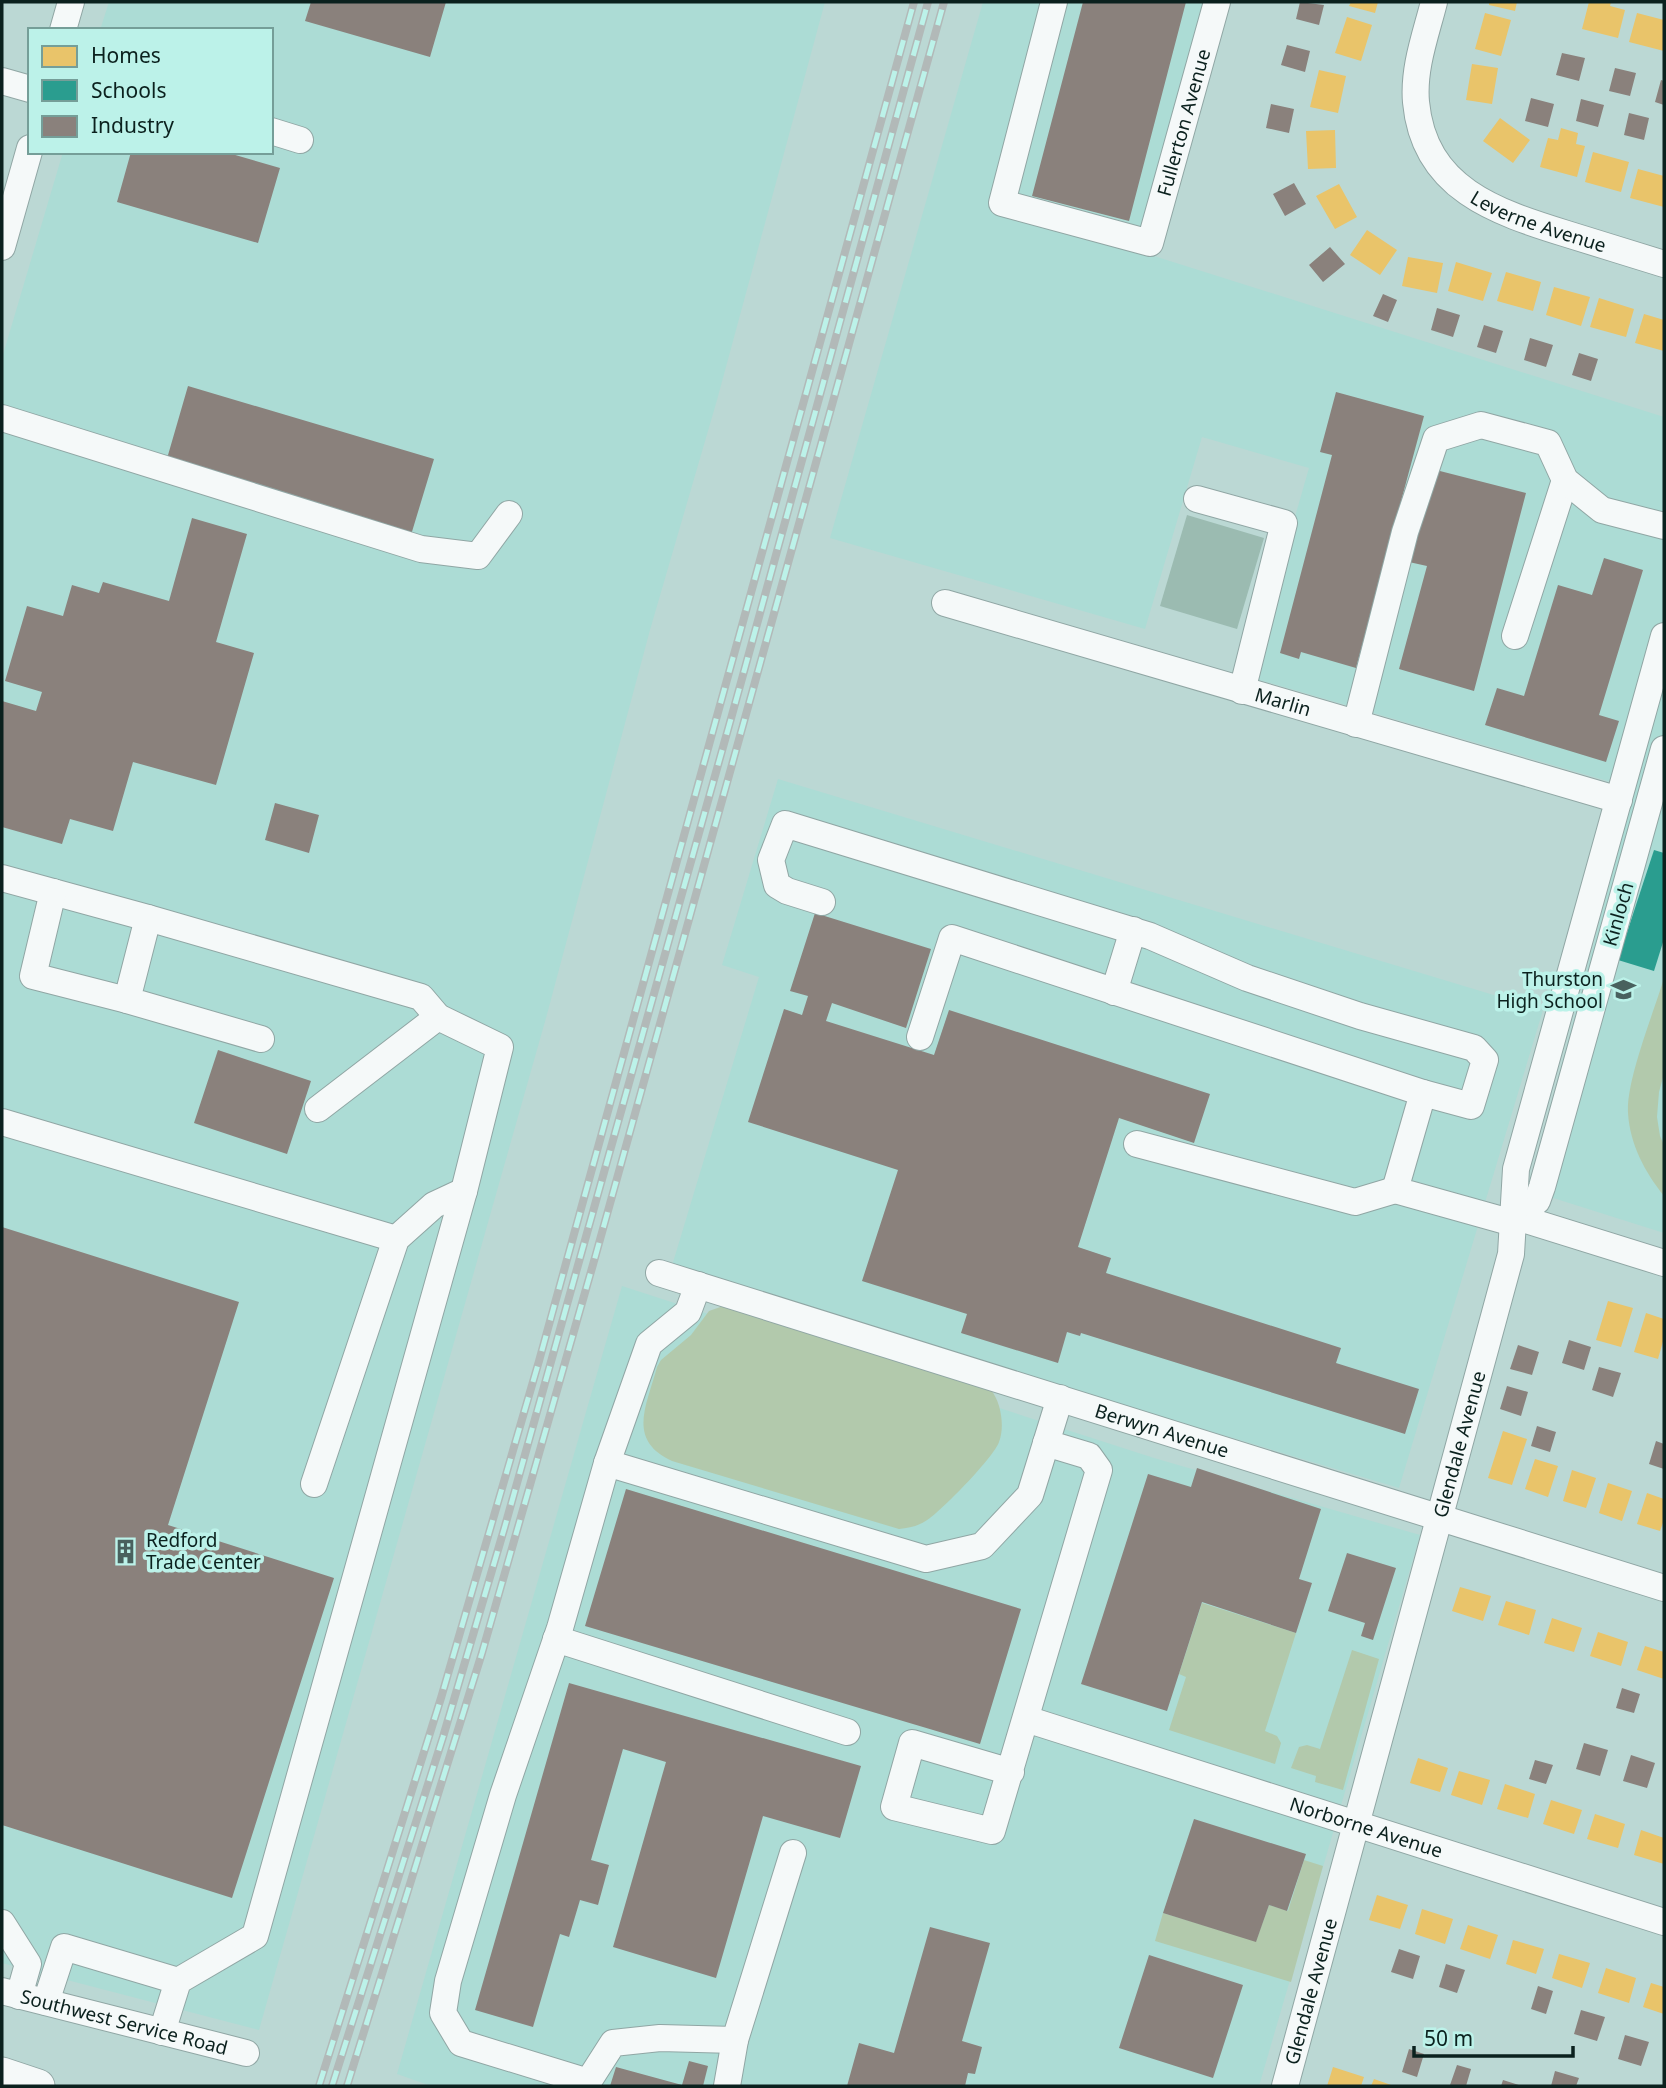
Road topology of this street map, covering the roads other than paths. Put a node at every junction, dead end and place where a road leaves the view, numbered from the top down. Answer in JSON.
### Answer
{"nodes":[{"id":1,"x":71,"y":2,"type":"edge"},
{"id":2,"x":1054,"y":2,"type":"edge"},
{"id":3,"x":1217,"y":2,"type":"edge"},
{"id":4,"x":1434,"y":2,"type":"edge"},
{"id":5,"x":64,"y":28,"type":"edge"},
{"id":6,"x":2,"y":81,"type":"edge"},
{"id":7,"x":28,"y":88,"type":"edge"},
{"id":8,"x":273,"y":132,"type":"edge"},
{"id":9,"x":300,"y":140,"type":"dead end"},
{"id":10,"x":28,"y":154,"type":"edge"},
{"id":11,"x":2,"y":247,"type":"edge"},
{"id":12,"x":1664,"y":264,"type":"edge"},
{"id":13,"x":2,"y":418,"type":"edge"},
{"id":14,"x":1565,"y":480,"type":"junction"},
{"id":15,"x":1197,"y":499,"type":"dead end"},
{"id":16,"x":509,"y":513,"type":"dead end"},
{"id":17,"x":1664,"y":526,"type":"edge"},
{"id":18,"x":945,"y":603,"type":"dead end"},
{"id":19,"x":1515,"y":636,"type":"dead end"},
{"id":20,"x":1664,"y":636,"type":"edge"},
{"id":21,"x":1242,"y":691,"type":"junction"},
{"id":22,"x":1356,"y":724,"type":"junction"},
{"id":23,"x":1662,"y":766,"type":"edge"},
{"id":24,"x":1619,"y":800,"type":"junction"},
{"id":25,"x":2,"y":878,"type":"edge"},
{"id":26,"x":53,"y":892,"type":"junction"},
{"id":27,"x":822,"y":902,"type":"dead end"},
{"id":28,"x":148,"y":918,"type":"junction"},
{"id":29,"x":1133,"y":930,"type":"junction"},
{"id":30,"x":1114,"y":992,"type":"junction"},
{"id":31,"x":127,"y":1000,"type":"junction"},
{"id":32,"x":438,"y":1017,"type":"junction"},
{"id":33,"x":919,"y":1037,"type":"dead end"},
{"id":34,"x":261,"y":1039,"type":"dead end"},
{"id":35,"x":1423,"y":1093,"type":"junction"},
{"id":36,"x":318,"y":1109,"type":"dead end"},
{"id":37,"x":2,"y":1122,"type":"edge"},
{"id":38,"x":1137,"y":1144,"type":"dead end"},
{"id":39,"x":1395,"y":1190,"type":"junction"},
{"id":40,"x":464,"y":1191,"type":"junction"},
{"id":41,"x":1513,"y":1219,"type":"junction"},
{"id":42,"x":396,"y":1239,"type":"junction"},
{"id":43,"x":1664,"y":1263,"type":"edge"},
{"id":44,"x":659,"y":1273,"type":"dead end"},
{"id":45,"x":698,"y":1285,"type":"junction"},
{"id":46,"x":1060,"y":1398,"type":"junction"},
{"id":47,"x":1046,"y":1443,"type":"junction"},
{"id":48,"x":607,"y":1463,"type":"junction"},
{"id":49,"x":314,"y":1484,"type":"dead end"},
{"id":50,"x":1441,"y":1517,"type":"junction"},
{"id":51,"x":1664,"y":1588,"type":"edge"},
{"id":52,"x":556,"y":1639,"type":"junction"},
{"id":53,"x":1026,"y":1719,"type":"junction"},
{"id":54,"x":847,"y":1732,"type":"dead end"},
{"id":55,"x":1011,"y":1772,"type":"junction"},
{"id":56,"x":1355,"y":1824,"type":"junction"},
{"id":57,"x":793,"y":1853,"type":"dead end"},
{"id":58,"x":1664,"y":1922,"type":"edge"},
{"id":59,"x":3,"y":1928,"type":"edge"},
{"id":60,"x":178,"y":1981,"type":"junction"},
{"id":61,"x":10,"y":1994,"type":"edge"},
{"id":62,"x":46,"y":2002,"type":"junction"},
{"id":63,"x":162,"y":2032,"type":"junction"},
{"id":64,"x":734,"y":2040,"type":"junction"},
{"id":65,"x":246,"y":2053,"type":"dead end"},
{"id":66,"x":2,"y":2074,"type":"edge"},
{"id":67,"x":38,"y":2086,"type":"edge"},
{"id":68,"x":727,"y":2086,"type":"edge"},
{"id":69,"x":1286,"y":2086,"type":"edge"}],
"edges":[{"from":1,"to":5,"type":"street"},
{"from":2,"to":3,"type":"street","name":"Fullerton Avenue"},
{"from":4,"to":12,"type":"street","name":"Leverne Avenue"},
{"from":6,"to":7,"type":"street"},
{"from":8,"to":9,"type":"street"},
{"from":10,"to":11,"type":"street"},
{"from":13,"to":16,"type":"street"},
{"from":14,"to":17,"type":"street"},
{"from":14,"to":19,"type":"street"},
{"from":14,"to":22,"type":"street"},
{"from":15,"to":21,"type":"street"},
{"from":18,"to":21,"type":"street","name":"Marlin"},
{"from":20,"to":24,"type":"street","name":"Glendale Avenue"},
{"from":21,"to":22,"type":"street","name":"Marlin"},
{"from":22,"to":24,"type":"street","name":"Marlin"},
{"from":23,"to":41,"type":"street","name":"Kinloch"},
{"from":24,"to":41,"type":"street","name":"Glendale Avenue"},
{"from":25,"to":26,"type":"street"},
{"from":26,"to":28,"type":"street"},
{"from":26,"to":31,"type":"street"},
{"from":27,"to":29,"type":"street"},
{"from":28,"to":31,"type":"street"},
{"from":28,"to":32,"type":"street"},
{"from":29,"to":30,"type":"street"},
{"from":29,"to":35,"type":"street"},
{"from":30,"to":33,"type":"street"},
{"from":30,"to":35,"type":"street"},
{"from":31,"to":34,"type":"street"},
{"from":32,"to":36,"type":"street"},
{"from":32,"to":40,"type":"street"},
{"from":35,"to":39,"type":"street"},
{"from":37,"to":42,"type":"street"},
{"from":38,"to":39,"type":"street"},
{"from":39,"to":41,"type":"street"},
{"from":40,"to":42,"type":"street"},
{"from":40,"to":60,"type":"street"},
{"from":41,"to":43,"type":"street"},
{"from":41,"to":50,"type":"street","name":"Glendale Avenue"},
{"from":42,"to":49,"type":"street"},
{"from":44,"to":45,"type":"street","name":"Berwyn Avenue"},
{"from":45,"to":46,"type":"street","name":"Berwyn Avenue"},
{"from":45,"to":48,"type":"street"},
{"from":46,"to":47,"type":"street"},
{"from":46,"to":50,"type":"street","name":"Berwyn Avenue"},
{"from":47,"to":48,"type":"street"},
{"from":47,"to":53,"type":"street"},
{"from":48,"to":52,"type":"street"},
{"from":50,"to":51,"type":"street","name":"Berwyn Avenue"},
{"from":50,"to":56,"type":"street","name":"Glendale Avenue"},
{"from":52,"to":54,"type":"street"},
{"from":52,"to":64,"type":"street"},
{"from":53,"to":55,"type":"street"},
{"from":53,"to":56,"type":"street","name":"Norborne Avenue"},
{"from":55,"to":55,"type":"street"},
{"from":56,"to":58,"type":"street","name":"Norborne Avenue"},
{"from":56,"to":69,"type":"street","name":"Glendale Avenue"},
{"from":57,"to":64,"type":"street"},
{"from":59,"to":61,"type":"street"},
{"from":60,"to":62,"type":"street"},
{"from":60,"to":63,"type":"street"},
{"from":61,"to":62,"type":"street","name":"Southwest Service Road"},
{"from":62,"to":63,"type":"street","name":"Southwest Service Road"},
{"from":63,"to":65,"type":"street","name":"Southwest Service Road"},
{"from":64,"to":68,"type":"street"},
{"from":66,"to":67,"type":"main road"}]}
